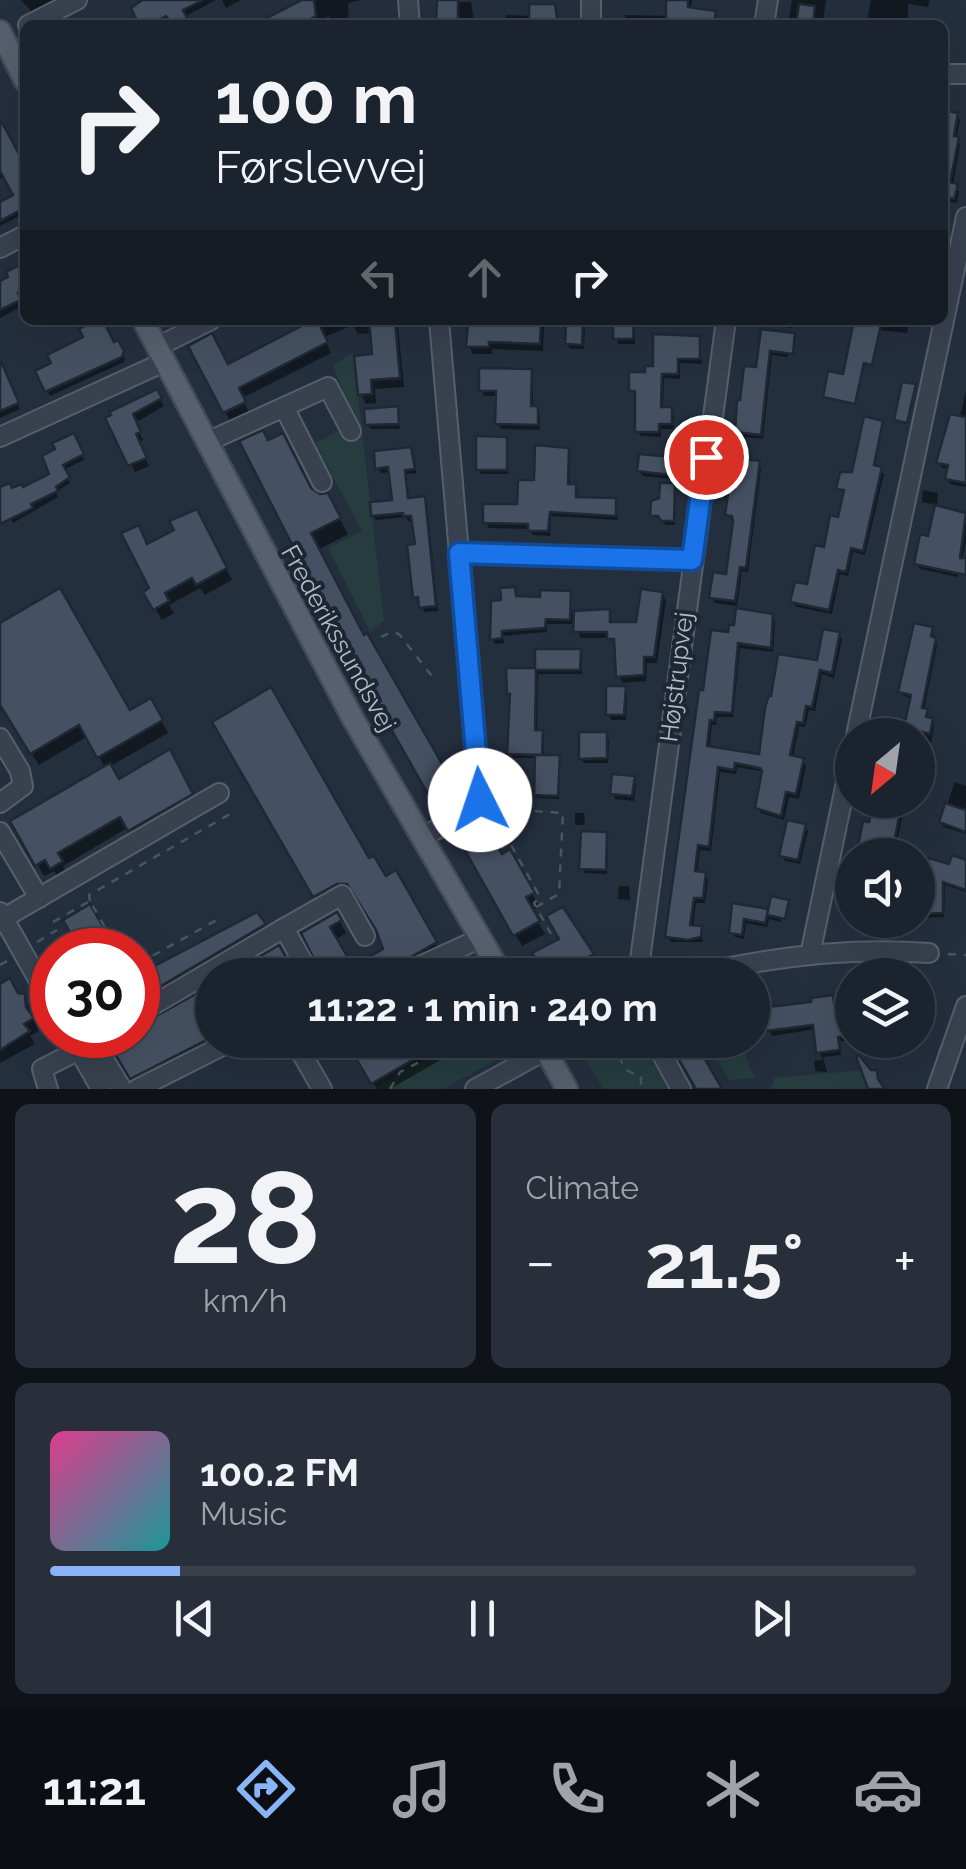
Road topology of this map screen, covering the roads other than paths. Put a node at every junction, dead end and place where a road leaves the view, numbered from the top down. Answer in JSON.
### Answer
{"nodes":[{"id":1,"x":77,"y":0,"type":"edge"},
{"id":2,"x":38,"y":20,"type":"edge"},
{"id":3,"x":1,"y":36,"type":"edge"},
{"id":4,"x":20,"y":72,"type":"edge"},
{"id":5,"x":966,"y":217,"type":"edge"},
{"id":6,"x":948,"y":302,"type":"edge"},
{"id":7,"x":146,"y":325,"type":"edge"},
{"id":8,"x":204,"y":325,"type":"edge"},
{"id":9,"x":439,"y":325,"type":"edge"},
{"id":10,"x":725,"y":325,"type":"edge"},
{"id":11,"x":943,"y":325,"type":"edge"},
{"id":12,"x":160,"y":355,"type":"junction"},
{"id":13,"x":284,"y":407,"type":"junction"},
{"id":14,"x":351,"y":432,"type":"dead end"},
{"id":15,"x":0,"y":437,"type":"edge"},
{"id":16,"x":207,"y":442,"type":"junction"},
{"id":17,"x":322,"y":482,"type":"dead end"},
{"id":18,"x":459,"y":553,"type":"junction"},
{"id":19,"x":692,"y":560,"type":"junction"},
{"id":20,"x":860,"y":718,"type":"edge"},
{"id":21,"x":0,"y":738,"type":"edge"},
{"id":22,"x":219,"y":794,"type":"dead end"},
{"id":23,"x":0,"y":803,"type":"edge"},
{"id":24,"x":839,"y":818,"type":"edge"},
{"id":25,"x":0,"y":832,"type":"edge"},
{"id":26,"x":424,"y":836,"type":"junction"},
{"id":27,"x":39,"y":898,"type":"junction"},
{"id":28,"x":2,"y":915,"type":"edge"},
{"id":29,"x":284,"y":928,"type":"junction"},
{"id":30,"x":365,"y":936,"type":"dead end"},
{"id":31,"x":481,"y":938,"type":"junction"},
{"id":32,"x":929,"y":953,"type":"road end"},
{"id":33,"x":810,"y":956,"type":"junction"},
{"id":34,"x":301,"y":958,"type":"edge"},
{"id":35,"x":437,"y":958,"type":"edge"},
{"id":36,"x":492,"y":958,"type":"edge"},
{"id":37,"x":640,"y":958,"type":"edge"},
{"id":38,"x":770,"y":963,"type":"edge"},
{"id":39,"x":30,"y":965,"type":"edge"},
{"id":40,"x":160,"y":1001,"type":"edge"},
{"id":41,"x":966,"y":1006,"type":"edge"},
{"id":42,"x":959,"y":1049,"type":"edge"},
{"id":43,"x":55,"y":1058,"type":"edge"},
{"id":44,"x":83,"y":1058,"type":"edge"},
{"id":45,"x":103,"y":1058,"type":"edge"},
{"id":46,"x":198,"y":1058,"type":"edge"},
{"id":47,"x":304,"y":1058,"type":"edge"},
{"id":48,"x":522,"y":1058,"type":"edge"},
{"id":49,"x":549,"y":1058,"type":"edge"},
{"id":50,"x":664,"y":1058,"type":"edge"},
{"id":51,"x":42,"y":1087,"type":"edge"},
{"id":52,"x":101,"y":1089,"type":"edge"},
{"id":53,"x":122,"y":1089,"type":"edge"},
{"id":54,"x":137,"y":1089,"type":"edge"},
{"id":55,"x":322,"y":1089,"type":"edge"},
{"id":56,"x":475,"y":1089,"type":"edge"},
{"id":57,"x":567,"y":1089,"type":"edge"},
{"id":58,"x":681,"y":1089,"type":"edge"},
{"id":59,"x":936,"y":1089,"type":"edge"}],
"edges":[{"from":1,"to":2,"type":"street"},
{"from":3,"to":4,"type":"main road"},
{"from":5,"to":6,"type":"street"},
{"from":7,"to":12,"type":"main road","name":"Frederikssundsvej"},
{"from":8,"to":12,"type":"street"},
{"from":9,"to":18,"type":"street"},
{"from":10,"to":19,"type":"street","name":"Højstrupvej"},
{"from":11,"to":20,"type":"street"},
{"from":12,"to":15,"type":"street"},
{"from":12,"to":16,"type":"main road","name":"Frederikssundsvej"},
{"from":13,"to":14,"type":"street"},
{"from":13,"to":16,"type":"street"},
{"from":13,"to":17,"type":"street"},
{"from":16,"to":26,"type":"main road","name":"Frederikssundsvej"},
{"from":18,"to":19,"type":"street"},
{"from":18,"to":26,"type":"street"},
{"from":19,"to":37,"type":"street","name":"Højstrupvej"},
{"from":21,"to":23,"type":"street"},
{"from":22,"to":27,"type":"street"},
{"from":24,"to":33,"type":"street"},
{"from":25,"to":27,"type":"street"},
{"from":26,"to":31,"type":"main road","name":"Frederikssundsvej"},
{"from":27,"to":28,"type":"street"},
{"from":28,"to":39,"type":"street"},
{"from":29,"to":30,"type":"street"},
{"from":29,"to":34,"type":"street"},
{"from":29,"to":40,"type":"street"},
{"from":31,"to":35,"type":"street"},
{"from":31,"to":36,"type":"main road","name":"Frederikssundsvej"},
{"from":32,"to":33,"type":"street"},
{"from":33,"to":38,"type":"street"},
{"from":41,"to":42,"type":"street"},
{"from":42,"to":59,"type":"street"},
{"from":43,"to":51,"type":"street"},
{"from":44,"to":52,"type":"street"},
{"from":45,"to":53,"type":"street"},
{"from":46,"to":54,"type":"street"},
{"from":47,"to":55,"type":"street"},
{"from":48,"to":56,"type":"street"},
{"from":49,"to":57,"type":"main road"},
{"from":50,"to":58,"type":"street"}]}
